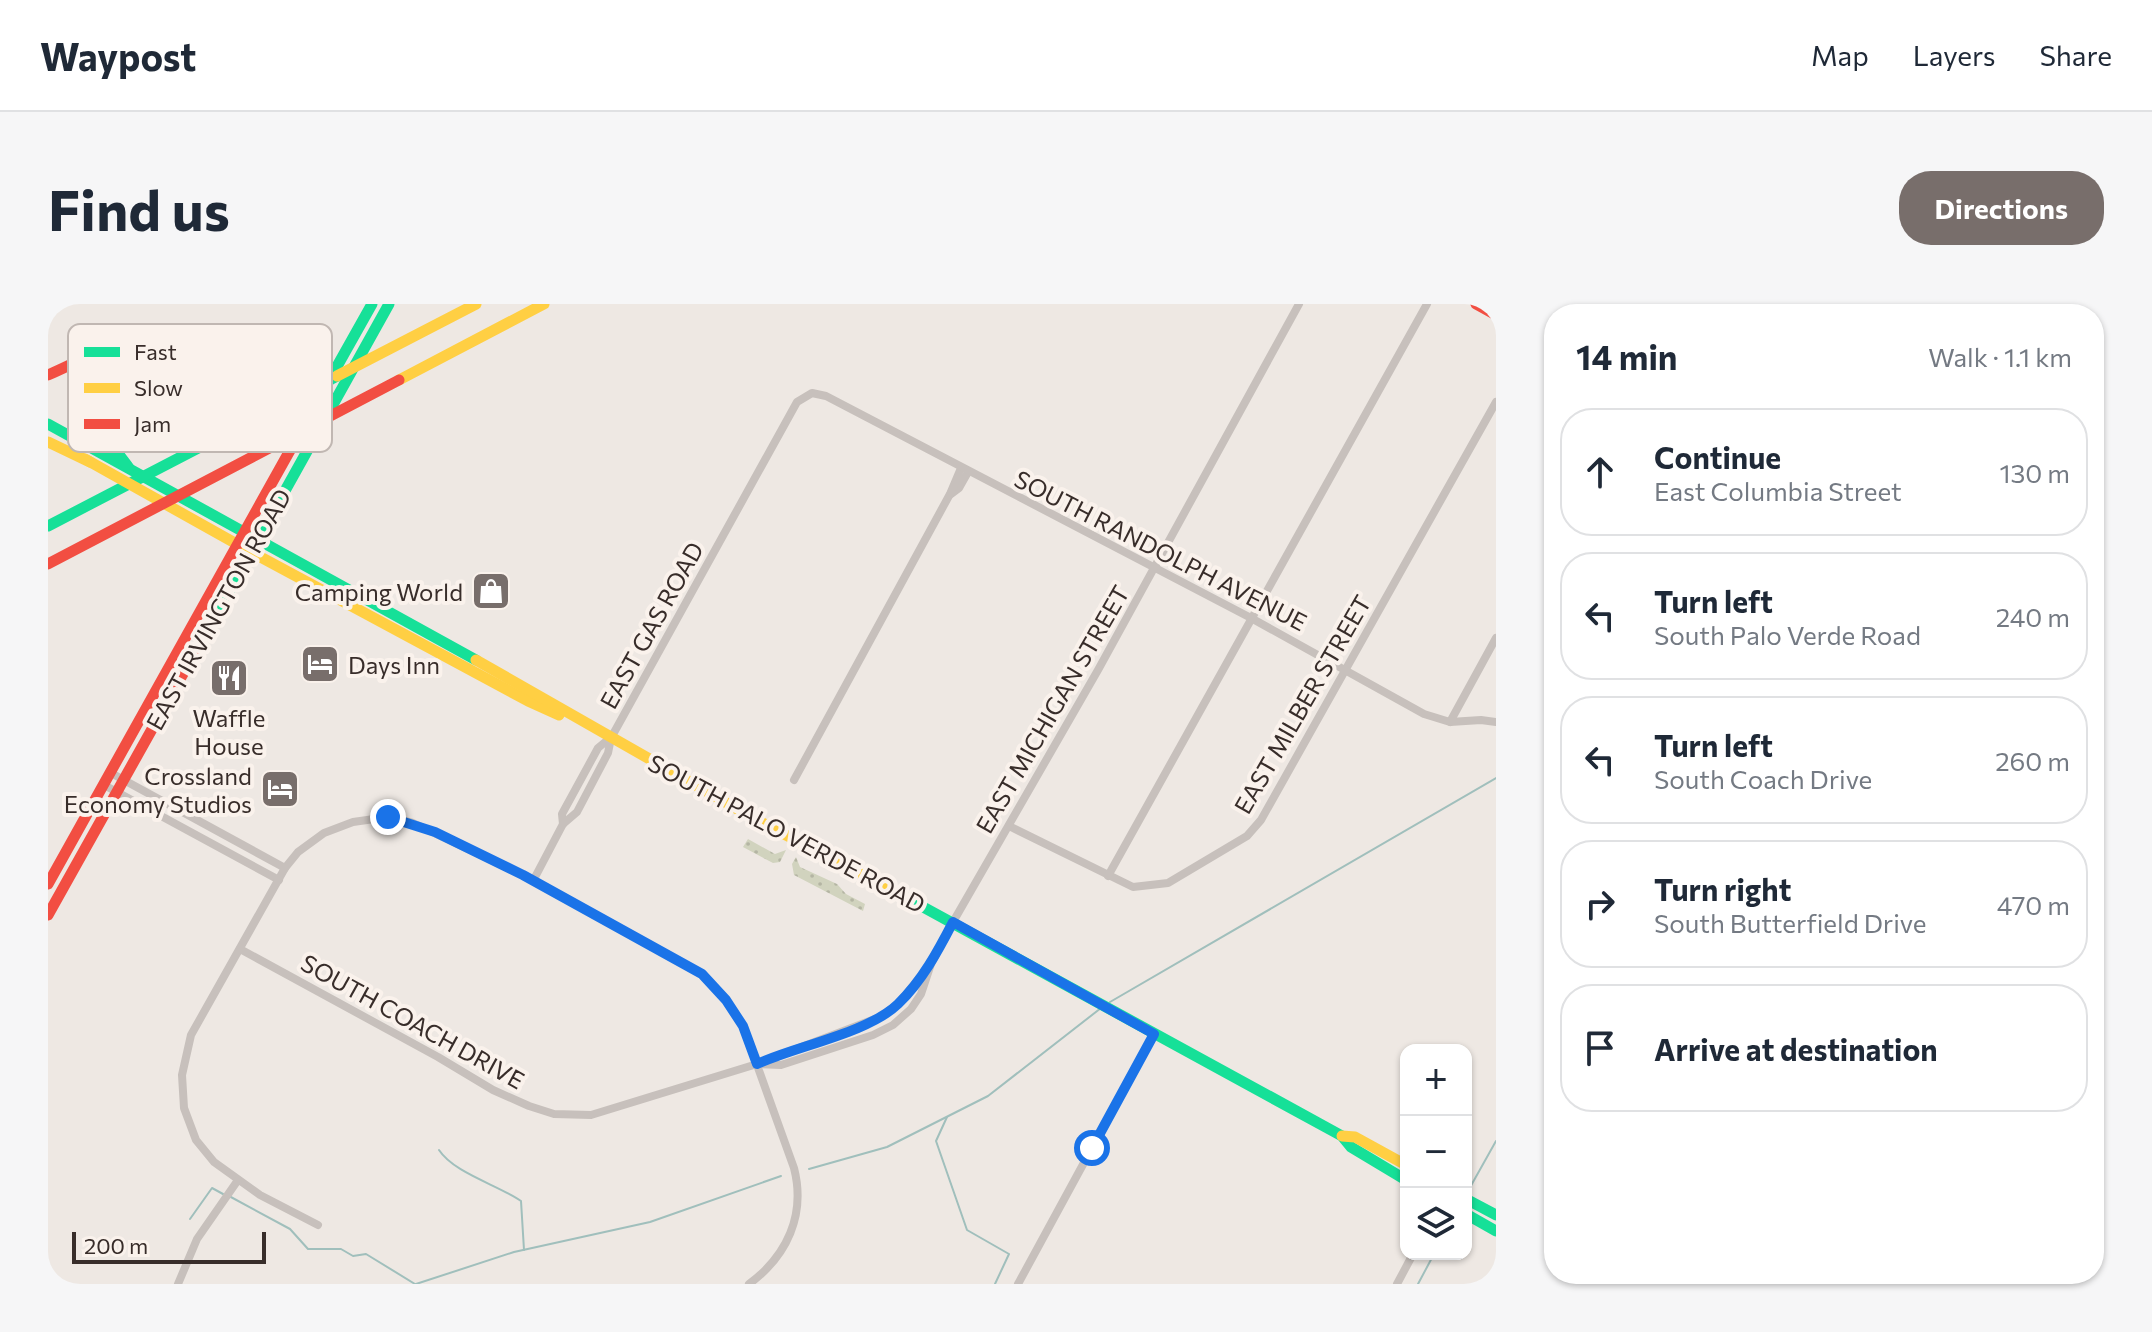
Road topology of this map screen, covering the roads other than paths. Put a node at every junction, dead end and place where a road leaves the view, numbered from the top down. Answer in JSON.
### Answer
{"nodes":[{"id":1,"x":372,"y":304,"type":"edge"},
{"id":2,"x":389,"y":304,"type":"edge"},
{"id":3,"x":476,"y":304,"type":"edge"},
{"id":4,"x":544,"y":304,"type":"edge"},
{"id":5,"x":1299,"y":304,"type":"edge"},
{"id":6,"x":1427,"y":304,"type":"edge"},
{"id":7,"x":1476,"y":304,"type":"edge"},
{"id":8,"x":1496,"y":315,"type":"edge"},
{"id":9,"x":68,"y":367,"type":"edge"},
{"id":10,"x":48,"y":375,"type":"edge"},
{"id":11,"x":332,"y":376,"type":"edge"},
{"id":12,"x":332,"y":376,"type":"edge"},
{"id":13,"x":812,"y":393,"type":"joint"},
{"id":14,"x":1496,"y":402,"type":"edge"},
{"id":15,"x":332,"y":406,"type":"edge"},
{"id":16,"x":332,"y":414,"type":"edge"},
{"id":17,"x":48,"y":424,"type":"edge"},
{"id":18,"x":68,"y":435,"type":"edge"},
{"id":19,"x":48,"y":440,"type":"edge"},
{"id":20,"x":68,"y":450,"type":"edge"},
{"id":21,"x":71,"y":452,"type":"edge"},
{"id":22,"x":100,"y":452,"type":"edge"},
{"id":23,"x":110,"y":452,"type":"edge"},
{"id":24,"x":182,"y":452,"type":"edge"},
{"id":25,"x":187,"y":452,"type":"edge"},
{"id":26,"x":261,"y":452,"type":"edge"},
{"id":27,"x":290,"y":452,"type":"edge"},
{"id":28,"x":306,"y":452,"type":"edge"},
{"id":29,"x":164,"y":464,"type":"junction"},
{"id":30,"x":129,"y":468,"type":"junction"},
{"id":31,"x":964,"y":470,"type":"junction"},
{"id":32,"x":48,"y":525,"type":"edge"},
{"id":33,"x":246,"y":532,"type":"junction"},
{"id":34,"x":258,"y":539,"type":"junction"},
{"id":35,"x":239,"y":545,"type":"junction"},
{"id":36,"x":251,"y":552,"type":"junction"},
{"id":37,"x":48,"y":564,"type":"edge"},
{"id":38,"x":1155,"y":568,"type":"junction"},
{"id":39,"x":1251,"y":618,"type":"junction"},
{"id":40,"x":1496,"y":638,"type":"edge"},
{"id":41,"x":438,"y":653,"type":"junction"},
{"id":42,"x":1347,"y":670,"type":"junction"},
{"id":43,"x":502,"y":676,"type":"junction"},
{"id":44,"x":1450,"y":722,"type":"junction"},
{"id":45,"x":1496,"y":722,"type":"edge"},
{"id":46,"x":611,"y":738,"type":"junction"},
{"id":47,"x":111,"y":773,"type":"junction"},
{"id":48,"x":122,"y":780,"type":"junction"},
{"id":49,"x":794,"y":780,"type":"dead end"},
{"id":50,"x":104,"y":785,"type":"junction"},
{"id":51,"x":116,"y":792,"type":"junction"},
{"id":52,"x":1009,"y":826,"type":"junction"},
{"id":53,"x":227,"y":852,"type":"junction"},
{"id":54,"x":285,"y":868,"type":"junction"},
{"id":55,"x":1108,"y":876,"type":"junction"},
{"id":56,"x":279,"y":880,"type":"junction"},
{"id":57,"x":533,"y":881,"type":"junction"},
{"id":58,"x":48,"y":884,"type":"edge"},
{"id":59,"x":48,"y":915,"type":"edge"},
{"id":60,"x":953,"y":922,"type":"junction"},
{"id":61,"x":240,"y":949,"type":"junction"},
{"id":62,"x":931,"y":964,"type":"junction"},
{"id":63,"x":886,"y":1013,"type":"junction"},
{"id":64,"x":893,"y":1025,"type":"junction"},
{"id":65,"x":1154,"y":1034,"type":"junction"},
{"id":66,"x":757,"y":1064,"type":"junction"},
{"id":67,"x":1342,"y":1136,"type":"junction"},
{"id":68,"x":1400,"y":1162,"type":"edge"},
{"id":69,"x":1400,"y":1176,"type":"edge"},
{"id":70,"x":238,"y":1180,"type":"junction"},
{"id":71,"x":1472,"y":1202,"type":"edge"},
{"id":72,"x":1496,"y":1215,"type":"edge"},
{"id":73,"x":1472,"y":1217,"type":"edge"},
{"id":74,"x":318,"y":1225,"type":"dead end"},
{"id":75,"x":1496,"y":1231,"type":"edge"},
{"id":76,"x":1410,"y":1260,"type":"edge"},
{"id":77,"x":178,"y":1284,"type":"edge"},
{"id":78,"x":749,"y":1284,"type":"edge"},
{"id":79,"x":1018,"y":1284,"type":"edge"},
{"id":80,"x":1397,"y":1284,"type":"edge"}],
"edges":[{"from":1,"to":11,"type":"main road","name":"EAST IRVINGTON ROAD"},
{"from":2,"to":15,"type":"main road","name":"EAST IRVINGTON ROAD"},
{"from":3,"to":12,"type":"main road"},
{"from":4,"to":16,"type":"main road"},
{"from":5,"to":38,"type":"street","name":"EAST MICHIGAN STREET"},
{"from":6,"to":39,"type":"street"},
{"from":7,"to":8,"type":"main road"},
{"from":9,"to":10,"type":"main road"},
{"from":13,"to":31,"type":"street","name":"SOUTH RANDOLPH AVENUE"},
{"from":13,"to":46,"type":"street","name":"EAST GAS ROAD"},
{"from":14,"to":42,"type":"street","name":"EAST MILBER STREET"},
{"from":17,"to":18,"type":"main road","name":"SOUTH PALO VERDE ROAD"},
{"from":19,"to":20,"type":"main road","name":"SOUTH PALO VERDE ROAD"},
{"from":21,"to":35,"type":"main road","name":"SOUTH PALO VERDE ROAD"},
{"from":22,"to":30,"type":"main road","name":"SOUTH PALO VERDE ROAD"},
{"from":23,"to":30,"type":"main road"},
{"from":24,"to":29,"type":"main road"},
{"from":25,"to":29,"type":"main road"},
{"from":26,"to":37,"type":"main road"},
{"from":27,"to":33,"type":"main road","name":"EAST IRVINGTON ROAD"},
{"from":28,"to":34,"type":"main road","name":"EAST IRVINGTON ROAD"},
{"from":29,"to":32,"type":"main road"},
{"from":30,"to":33,"type":"main road","name":"SOUTH PALO VERDE ROAD"},
{"from":31,"to":38,"type":"street","name":"SOUTH RANDOLPH AVENUE"},
{"from":31,"to":49,"type":"street"},
{"from":33,"to":34,"type":"main road","name":"SOUTH PALO VERDE ROAD"},
{"from":33,"to":35,"type":"main road","name":"EAST IRVINGTON ROAD"},
{"from":34,"to":36,"type":"main road","name":"EAST IRVINGTON ROAD"},
{"from":34,"to":43,"type":"main road","name":"SOUTH PALO VERDE ROAD"},
{"from":35,"to":36,"type":"main road","name":"SOUTH PALO VERDE ROAD"},
{"from":35,"to":47,"type":"main road","name":"EAST IRVINGTON ROAD"},
{"from":36,"to":41,"type":"main road","name":"SOUTH PALO VERDE ROAD"},
{"from":36,"to":48,"type":"main road","name":"EAST IRVINGTON ROAD"},
{"from":38,"to":39,"type":"street","name":"SOUTH RANDOLPH AVENUE"},
{"from":38,"to":52,"type":"street","name":"EAST MICHIGAN STREET"},
{"from":39,"to":42,"type":"street","name":"SOUTH RANDOLPH AVENUE"},
{"from":39,"to":55,"type":"street"},
{"from":40,"to":44,"type":"street"},
{"from":41,"to":43,"type":"main road"},
{"from":41,"to":46,"type":"main road","name":"SOUTH PALO VERDE ROAD"},
{"from":42,"to":44,"type":"street","name":"SOUTH RANDOLPH AVENUE"},
{"from":42,"to":55,"type":"street","name":"EAST MILBER STREET"},
{"from":43,"to":46,"type":"main road","name":"SOUTH PALO VERDE ROAD"},
{"from":44,"to":45,"type":"street","name":"SOUTH RANDOLPH AVENUE"},
{"from":46,"to":57,"type":"street","name":"EAST GAS ROAD"},
{"from":46,"to":60,"type":"main road","name":"SOUTH PALO VERDE ROAD"},
{"from":47,"to":48,"type":"street"},
{"from":47,"to":50,"type":"main road","name":"EAST IRVINGTON ROAD"},
{"from":48,"to":51,"type":"main road","name":"EAST IRVINGTON ROAD"},
{"from":48,"to":54,"type":"street"},
{"from":50,"to":51,"type":"street"},
{"from":50,"to":58,"type":"main road","name":"EAST IRVINGTON ROAD"},
{"from":51,"to":53,"type":"street"},
{"from":51,"to":59,"type":"main road","name":"EAST IRVINGTON ROAD"},
{"from":52,"to":55,"type":"street","name":"EAST MILBER STREET"},
{"from":52,"to":60,"type":"street","name":"EAST MICHIGAN STREET"},
{"from":53,"to":54,"type":"street"},
{"from":53,"to":56,"type":"street"},
{"from":54,"to":56,"type":"street"},
{"from":54,"to":57,"type":"street"},
{"from":56,"to":61,"type":"street"},
{"from":57,"to":66,"type":"street"},
{"from":60,"to":62,"type":"street","name":"SOUTH COACH DRIVE"},
{"from":60,"to":65,"type":"main road","name":"SOUTH PALO VERDE ROAD"},
{"from":61,"to":66,"type":"street","name":"SOUTH COACH DRIVE"},
{"from":61,"to":70,"type":"street"},
{"from":62,"to":63,"type":"street","name":"SOUTH COACH DRIVE"},
{"from":62,"to":64,"type":"street","name":"SOUTH COACH DRIVE"},
{"from":63,"to":64,"type":"street"},
{"from":63,"to":66,"type":"street","name":"SOUTH COACH DRIVE"},
{"from":64,"to":66,"type":"street","name":"SOUTH COACH DRIVE"},
{"from":65,"to":67,"type":"main road","name":"SOUTH PALO VERDE ROAD"},
{"from":65,"to":79,"type":"street"},
{"from":66,"to":78,"type":"street"},
{"from":67,"to":68,"type":"main road","name":"SOUTH PALO VERDE ROAD"},
{"from":67,"to":69,"type":"main road","name":"SOUTH PALO VERDE ROAD"},
{"from":70,"to":74,"type":"street"},
{"from":70,"to":77,"type":"street"},
{"from":71,"to":72,"type":"main road"},
{"from":73,"to":75,"type":"main road"},
{"from":76,"to":80,"type":"street"}]}
